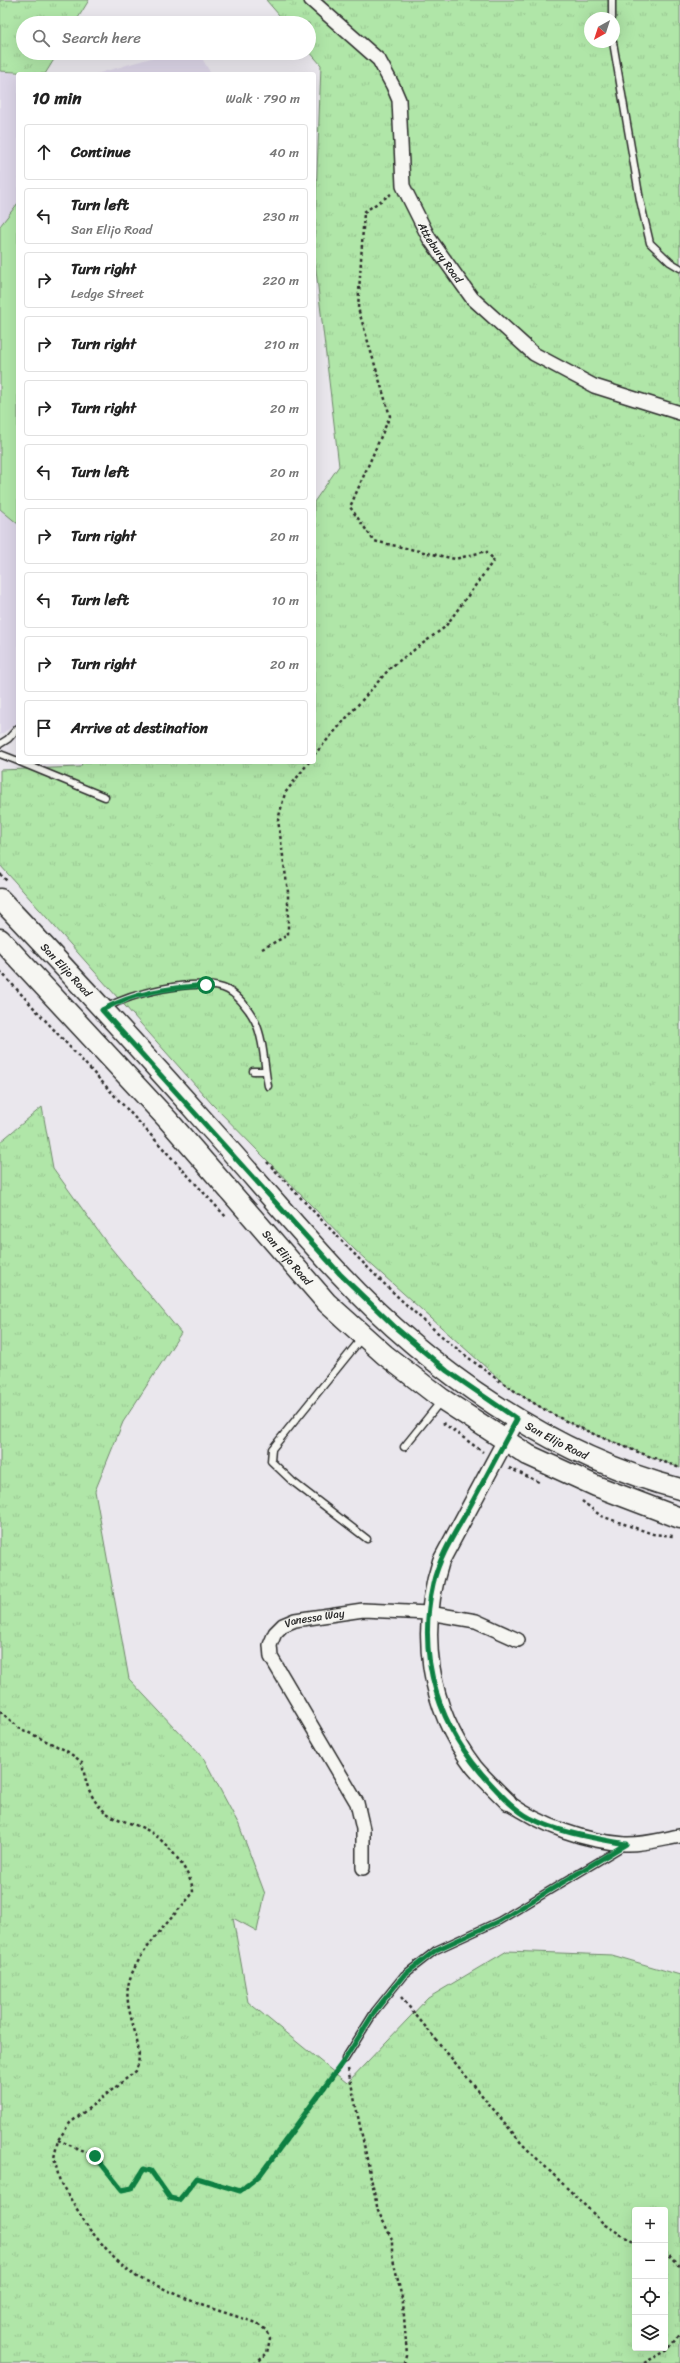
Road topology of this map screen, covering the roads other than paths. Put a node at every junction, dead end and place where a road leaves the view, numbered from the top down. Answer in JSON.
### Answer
{"nodes":[{"id":1,"x":312,"y":0,"type":"edge"},
{"id":2,"x":612,"y":0,"type":"edge"},
{"id":3,"x":612,"y":12,"type":"edge"},
{"id":4,"x":614,"y":48,"type":"edge"},
{"id":5,"x":680,"y":268,"type":"edge"},
{"id":6,"x":680,"y":413,"type":"edge"},
{"id":7,"x":16,"y":730,"type":"edge"},
{"id":8,"x":0,"y":744,"type":"edge"},
{"id":9,"x":0,"y":754,"type":"edge"},
{"id":10,"x":16,"y":761,"type":"edge"},
{"id":11,"x":24,"y":764,"type":"edge"},
{"id":12,"x":105,"y":797,"type":"dead end"},
{"id":13,"x":5,"y":892,"type":"edge"},
{"id":14,"x":0,"y":939,"type":"edge"},
{"id":15,"x":102,"y":1010,"type":"junction"},
{"id":16,"x":253,"y":1071,"type":"dead end"},
{"id":17,"x":265,"y":1071,"type":"junction"},
{"id":18,"x":268,"y":1086,"type":"dead end"},
{"id":19,"x":364,"y":1336,"type":"junction"},
{"id":20,"x":447,"y":1371,"type":"junction"},
{"id":21,"x":442,"y":1399,"type":"junction"},
{"id":22,"x":517,"y":1419,"type":"junction"},
{"id":23,"x":505,"y":1441,"type":"junction"},
{"id":24,"x":404,"y":1447,"type":"dead end"},
{"id":25,"x":680,"y":1490,"type":"edge"},
{"id":26,"x":680,"y":1518,"type":"edge"},
{"id":27,"x":367,"y":1539,"type":"dead end"},
{"id":28,"x":429,"y":1613,"type":"junction"},
{"id":29,"x":518,"y":1640,"type":"dead end"},
{"id":30,"x":508,"y":1802,"type":"joint"},
{"id":31,"x":680,"y":1836,"type":"edge"},
{"id":32,"x":626,"y":1844,"type":"junction"},
{"id":33,"x":363,"y":1868,"type":"dead end"},
{"id":34,"x":345,"y":2059,"type":"road end"}],
"edges":[{"from":1,"to":6,"type":"street","name":"Attebury Road"},
{"from":2,"to":3,"type":"lane"},
{"from":4,"to":5,"type":"lane"},
{"from":7,"to":8,"type":"lane"},
{"from":9,"to":10,"type":"lane"},
{"from":11,"to":12,"type":"lane"},
{"from":13,"to":15,"type":"main road","name":"San Elijo Road"},
{"from":14,"to":19,"type":"main road","name":"San Elijo Road"},
{"from":15,"to":17,"type":"lane"},
{"from":15,"to":20,"type":"main road","name":"San Elijo Road"},
{"from":16,"to":17,"type":"lane"},
{"from":17,"to":18,"type":"lane"},
{"from":19,"to":20,"type":"main road"},
{"from":19,"to":21,"type":"main road","name":"San Elijo Road"},
{"from":19,"to":27,"type":"lane"},
{"from":20,"to":22,"type":"main road","name":"San Elijo Road"},
{"from":21,"to":23,"type":"main road","name":"San Elijo Road"},
{"from":21,"to":24,"type":"lane"},
{"from":22,"to":23,"type":"street"},
{"from":22,"to":25,"type":"main road","name":"San Elijo Road"},
{"from":23,"to":26,"type":"main road","name":"San Elijo Road"},
{"from":23,"to":28,"type":"street"},
{"from":28,"to":29,"type":"street","name":"Vanessa Way"},
{"from":28,"to":30,"type":"street"},
{"from":28,"to":33,"type":"street","name":"Vanessa Way"},
{"from":30,"to":32,"type":"street"},
{"from":31,"to":32,"type":"street"},
{"from":32,"to":34,"type":"lane"}]}
